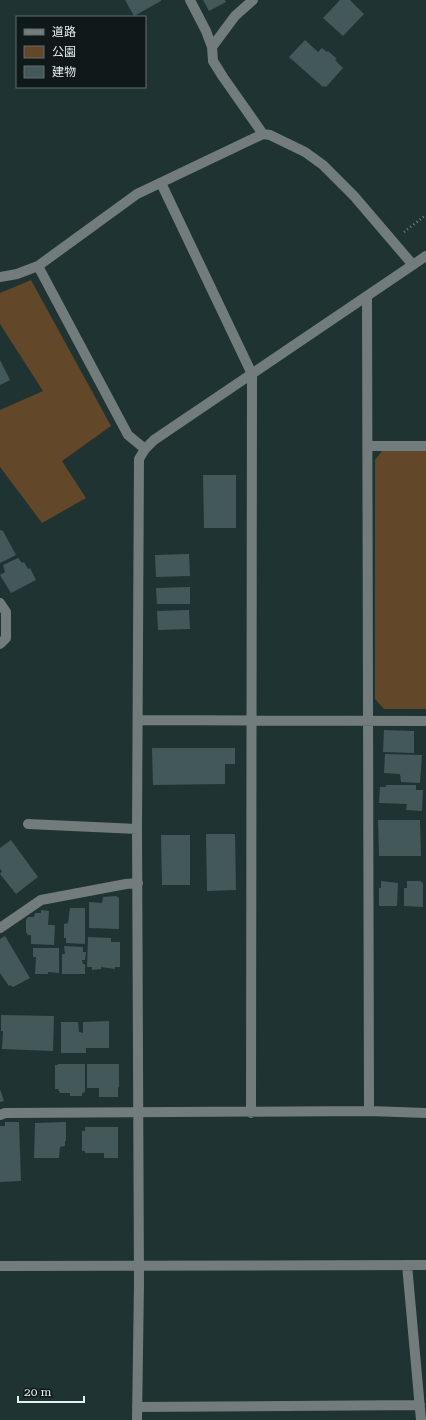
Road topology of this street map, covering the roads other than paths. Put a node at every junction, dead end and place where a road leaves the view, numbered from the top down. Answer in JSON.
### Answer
{"nodes":[{"id":1,"x":190,"y":0,"type":"edge"},
{"id":2,"x":253,"y":0,"type":"edge"},
{"id":3,"x":212,"y":47,"type":"junction"},
{"id":4,"x":263,"y":134,"type":"junction"},
{"id":5,"x":161,"y":183,"type":"junction"},
{"id":6,"x":426,"y":256,"type":"edge"},
{"id":7,"x":413,"y":265,"type":"junction"},
{"id":8,"x":38,"y":266,"type":"junction"},
{"id":9,"x":0,"y":277,"type":"edge"},
{"id":10,"x":367,"y":296,"type":"junction"},
{"id":11,"x":252,"y":374,"type":"junction"},
{"id":12,"x":368,"y":446,"type":"junction"},
{"id":13,"x":426,"y":446,"type":"edge"},
{"id":14,"x":145,"y":449,"type":"junction"},
{"id":15,"x":0,"y":603,"type":"edge"},
{"id":16,"x":0,"y":644,"type":"edge"},
{"id":17,"x":138,"y":720,"type":"junction"},
{"id":18,"x":252,"y":720,"type":"junction"},
{"id":19,"x":368,"y":721,"type":"junction"},
{"id":20,"x":426,"y":721,"type":"edge"},
{"id":21,"x":28,"y":824,"type":"dead end"},
{"id":22,"x":137,"y":829,"type":"junction"},
{"id":23,"x":138,"y":883,"type":"junction"},
{"id":24,"x":0,"y":928,"type":"edge"},
{"id":25,"x":369,"y":1111,"type":"junction"},
{"id":26,"x":251,"y":1113,"type":"junction"},
{"id":27,"x":426,"y":1113,"type":"edge"},
{"id":28,"x":0,"y":1114,"type":"edge"},
{"id":29,"x":139,"y":1114,"type":"junction"},
{"id":30,"x":407,"y":1265,"type":"junction"},
{"id":31,"x":426,"y":1265,"type":"edge"},
{"id":32,"x":0,"y":1266,"type":"edge"},
{"id":33,"x":139,"y":1266,"type":"junction"},
{"id":34,"x":420,"y":1406,"type":"junction"},
{"id":35,"x":137,"y":1407,"type":"junction"},
{"id":36,"x":137,"y":1420,"type":"edge"},
{"id":37,"x":421,"y":1420,"type":"edge"}],
"edges":[{"from":1,"to":3,"type":"street"},
{"from":2,"to":3,"type":"street"},
{"from":3,"to":4,"type":"street"},
{"from":4,"to":5,"type":"street"},
{"from":4,"to":7,"type":"street"},
{"from":5,"to":8,"type":"street"},
{"from":5,"to":11,"type":"street"},
{"from":6,"to":7,"type":"street"},
{"from":7,"to":10,"type":"street"},
{"from":8,"to":9,"type":"street"},
{"from":8,"to":14,"type":"street"},
{"from":10,"to":11,"type":"street"},
{"from":10,"to":12,"type":"street"},
{"from":11,"to":14,"type":"street"},
{"from":11,"to":18,"type":"street"},
{"from":12,"to":13,"type":"street"},
{"from":12,"to":19,"type":"street"},
{"from":14,"to":17,"type":"street"},
{"from":15,"to":16,"type":"street"},
{"from":17,"to":18,"type":"street"},
{"from":17,"to":22,"type":"street"},
{"from":18,"to":19,"type":"street"},
{"from":18,"to":26,"type":"street"},
{"from":19,"to":20,"type":"street"},
{"from":19,"to":25,"type":"street"},
{"from":21,"to":22,"type":"street"},
{"from":22,"to":23,"type":"street"},
{"from":23,"to":24,"type":"street"},
{"from":23,"to":29,"type":"street"},
{"from":25,"to":26,"type":"street"},
{"from":25,"to":27,"type":"street"},
{"from":26,"to":29,"type":"street"},
{"from":28,"to":29,"type":"street"},
{"from":29,"to":33,"type":"street"},
{"from":30,"to":31,"type":"street"},
{"from":30,"to":33,"type":"street"},
{"from":30,"to":34,"type":"street"},
{"from":32,"to":33,"type":"street"},
{"from":33,"to":35,"type":"street"},
{"from":34,"to":35,"type":"street"},
{"from":34,"to":37,"type":"street"},
{"from":35,"to":36,"type":"street"}]}
